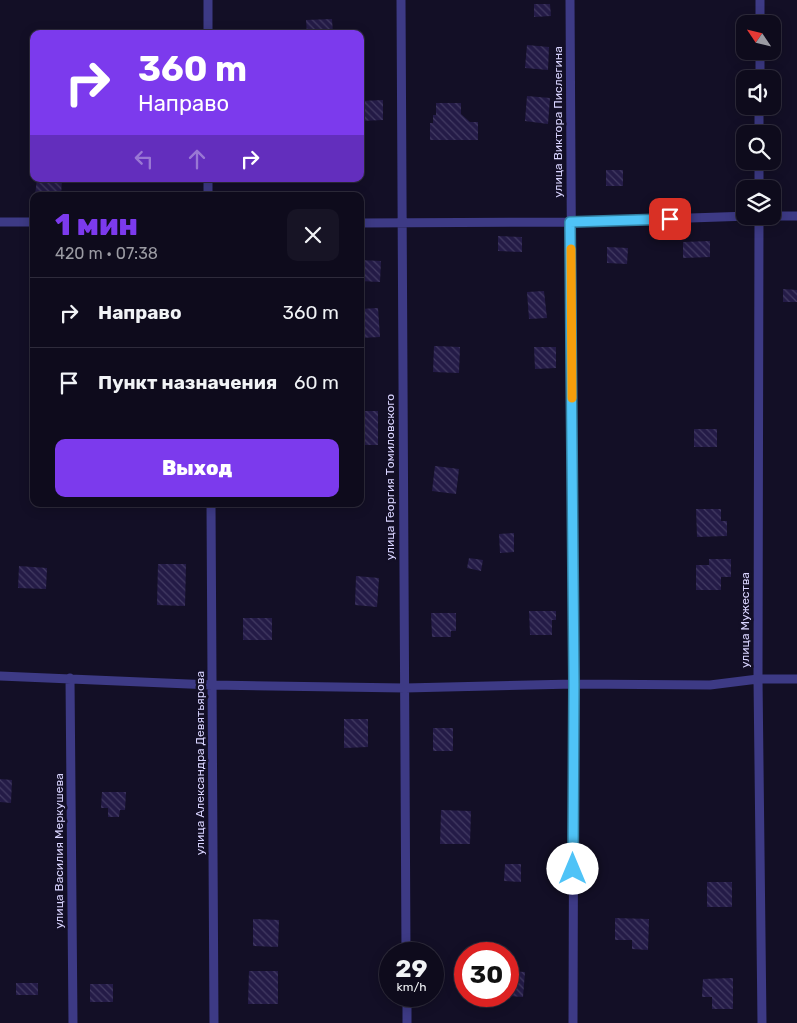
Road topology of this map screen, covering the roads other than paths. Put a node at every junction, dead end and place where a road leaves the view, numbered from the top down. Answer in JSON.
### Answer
{"nodes":[{"id":1,"x":208,"y":0,"type":"edge"},
{"id":2,"x":401,"y":0,"type":"edge"},
{"id":3,"x":570,"y":0,"type":"edge"},
{"id":4,"x":760,"y":0,"type":"edge"},
{"id":5,"x":760,"y":15,"type":"edge"},
{"id":6,"x":208,"y":30,"type":"edge"},
{"id":7,"x":736,"y":216,"type":"edge"},
{"id":8,"x":781,"y":216,"type":"edge"},
{"id":9,"x":797,"y":216,"type":"edge"},
{"id":10,"x":0,"y":222,"type":"edge"},
{"id":11,"x":30,"y":222,"type":"edge"},
{"id":12,"x":570,"y":222,"type":"junction"},
{"id":13,"x":364,"y":223,"type":"edge"},
{"id":14,"x":401,"y":223,"type":"junction"},
{"id":15,"x":759,"y":225,"type":"edge"},
{"id":16,"x":211,"y":507,"type":"edge"},
{"id":17,"x":0,"y":676,"type":"edge"},
{"id":18,"x":70,"y":678,"type":"junction"},
{"id":19,"x":797,"y":678,"type":"edge"},
{"id":20,"x":758,"y":679,"type":"junction"},
{"id":21,"x":574,"y":684,"type":"junction"},
{"id":22,"x":212,"y":686,"type":"junction"},
{"id":23,"x":404,"y":688,"type":"junction"},
{"id":24,"x":406,"y":942,"type":"edge"},
{"id":25,"x":406,"y":1007,"type":"edge"},
{"id":26,"x":73,"y":1023,"type":"edge"},
{"id":27,"x":214,"y":1023,"type":"edge"},
{"id":28,"x":407,"y":1023,"type":"edge"},
{"id":29,"x":573,"y":1023,"type":"edge"},
{"id":30,"x":762,"y":1023,"type":"edge"}],
"edges":[{"from":1,"to":6,"type":"street"},
{"from":2,"to":14,"type":"street","name":"улица Георгия Томиловского"},
{"from":3,"to":12,"type":"street","name":"улица Виктора Пислегина"},
{"from":4,"to":5,"type":"street"},
{"from":7,"to":12,"type":"street"},
{"from":8,"to":9,"type":"street"},
{"from":10,"to":11,"type":"street"},
{"from":12,"to":14,"type":"street"},
{"from":12,"to":21,"type":"street","name":"улица Виктора Пислегина"},
{"from":13,"to":14,"type":"street"},
{"from":14,"to":23,"type":"street","name":"улица Георгия Томиловского"},
{"from":15,"to":20,"type":"street","name":"улица Мужества"},
{"from":16,"to":22,"type":"street","name":"улица Александра Девятьярова"},
{"from":17,"to":18,"type":"street"},
{"from":18,"to":22,"type":"street"},
{"from":18,"to":26,"type":"street","name":"улица Василия Меркушева"},
{"from":19,"to":20,"type":"street"},
{"from":20,"to":21,"type":"street"},
{"from":20,"to":30,"type":"street","name":"улица Мужества"},
{"from":21,"to":23,"type":"street"},
{"from":21,"to":29,"type":"street","name":"улица Виктора Пислегина"},
{"from":22,"to":23,"type":"street"},
{"from":22,"to":27,"type":"street","name":"улица Александра Девятьярова"},
{"from":23,"to":24,"type":"street","name":"улица Георгия Томиловского"},
{"from":25,"to":28,"type":"street"}]}
